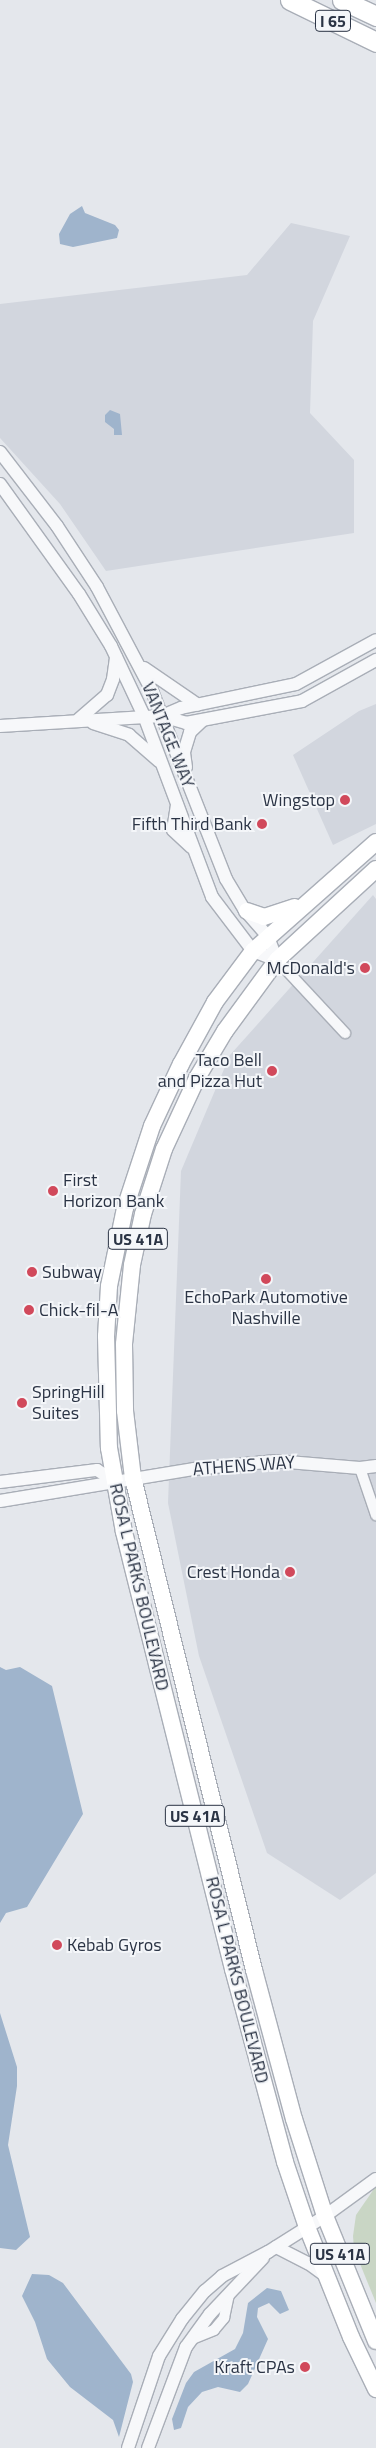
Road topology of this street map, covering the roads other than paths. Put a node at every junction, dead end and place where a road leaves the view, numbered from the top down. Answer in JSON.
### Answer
{"nodes":[{"id":1,"x":290,"y":0,"type":"edge"},
{"id":2,"x":342,"y":0,"type":"edge"},
{"id":3,"x":376,"y":16,"type":"edge"},
{"id":4,"x":376,"y":42,"type":"edge"},
{"id":5,"x":0,"y":452,"type":"edge"},
{"id":6,"x":0,"y":484,"type":"edge"},
{"id":7,"x":376,"y":640,"type":"edge"},
{"id":8,"x":116,"y":657,"type":"junction"},
{"id":9,"x":376,"y":660,"type":"edge"},
{"id":10,"x":138,"y":663,"type":"junction"},
{"id":11,"x":296,"y":684,"type":"junction"},
{"id":12,"x":302,"y":701,"type":"junction"},
{"id":13,"x":198,"y":705,"type":"junction"},
{"id":14,"x":144,"y":716,"type":"junction"},
{"id":15,"x":162,"y":716,"type":"junction"},
{"id":16,"x":79,"y":719,"type":"junction"},
{"id":17,"x":203,"y":720,"type":"junction"},
{"id":18,"x":0,"y":726,"type":"edge"},
{"id":19,"x":163,"y":766,"type":"junction"},
{"id":20,"x":189,"y":784,"type":"junction"},
{"id":21,"x":376,"y":842,"type":"edge"},
{"id":22,"x":376,"y":869,"type":"edge"},
{"id":23,"x":310,"y":899,"type":"junction"},
{"id":24,"x":246,"y":911,"type":"junction"},
{"id":25,"x":268,"y":936,"type":"junction"},
{"id":26,"x":253,"y":951,"type":"junction"},
{"id":27,"x":276,"y":960,"type":"junction"},
{"id":28,"x":345,"y":1032,"type":"dead end"},
{"id":29,"x":376,"y":1466,"type":"edge"},
{"id":30,"x":360,"y":1468,"type":"junction"},
{"id":31,"x":133,"y":1478,"type":"junction"},
{"id":32,"x":113,"y":1480,"type":"junction"},
{"id":33,"x":0,"y":1482,"type":"edge"},
{"id":34,"x":0,"y":1500,"type":"edge"},
{"id":35,"x":376,"y":1515,"type":"edge"},
{"id":36,"x":376,"y":2179,"type":"edge"},
{"id":37,"x":326,"y":2216,"type":"junction"},
{"id":38,"x":306,"y":2227,"type":"junction"},
{"id":39,"x":272,"y":2250,"type":"junction"},
{"id":40,"x":326,"y":2276,"type":"junction"},
{"id":41,"x":376,"y":2341,"type":"edge"},
{"id":42,"x":376,"y":2389,"type":"edge"},
{"id":43,"x":128,"y":2448,"type":"edge"},
{"id":44,"x":148,"y":2448,"type":"edge"}],
"edges":[{"from":1,"to":4,"type":"highway","number":"I 65"},
{"from":2,"to":3,"type":"highway","number":"I 65"},
{"from":5,"to":10,"type":"street","name":"VANTAGE WAY"},
{"from":6,"to":8,"type":"street","name":"VANTAGE WAY"},
{"from":7,"to":11,"type":"street"},
{"from":8,"to":14,"type":"street","name":"VANTAGE WAY"},
{"from":8,"to":16,"type":"street"},
{"from":9,"to":12,"type":"street"},
{"from":10,"to":13,"type":"street"},
{"from":10,"to":15,"type":"street","name":"VANTAGE WAY"},
{"from":11,"to":12,"type":"street"},
{"from":11,"to":13,"type":"street"},
{"from":12,"to":17,"type":"street"},
{"from":13,"to":15,"type":"street"},
{"from":14,"to":15,"type":"street"},
{"from":14,"to":16,"type":"street"},
{"from":14,"to":19,"type":"street","name":"VANTAGE WAY"},
{"from":15,"to":17,"type":"street"},
{"from":15,"to":20,"type":"street","name":"VANTAGE WAY"},
{"from":16,"to":18,"type":"street"},
{"from":16,"to":19,"type":"street"},
{"from":17,"to":20,"type":"street"},
{"from":19,"to":26,"type":"street","name":"VANTAGE WAY"},
{"from":20,"to":24,"type":"street","name":"VANTAGE WAY"},
{"from":21,"to":23,"type":"main road","name":"ROSA L PARKS BOULEVARD","number":"US 41A"},
{"from":22,"to":27,"type":"main road","name":"ROSA L PARKS BOULEVARD","number":"US 41A"},
{"from":23,"to":24,"type":"main road"},
{"from":23,"to":25,"type":"main road","name":"ROSA L PARKS BOULEVARD","number":"US 41A"},
{"from":24,"to":25,"type":"street","name":"VANTAGE WAY"},
{"from":25,"to":26,"type":"main road","name":"ROSA L PARKS BOULEVARD","number":"US 41A"},
{"from":25,"to":27,"type":"street","name":"VANTAGE WAY"},
{"from":26,"to":27,"type":"street"},
{"from":26,"to":32,"type":"main road","name":"ROSA L PARKS BOULEVARD","number":"US 41A"},
{"from":27,"to":28,"type":"street"},
{"from":27,"to":31,"type":"main road","name":"ROSA L PARKS BOULEVARD","number":"US 41A"},
{"from":29,"to":30,"type":"street","name":"ATHENS WAY"},
{"from":30,"to":31,"type":"street","name":"ATHENS WAY"},
{"from":30,"to":35,"type":"street"},
{"from":31,"to":32,"type":"street","name":"ATHENS WAY"},
{"from":31,"to":37,"type":"main road","name":"ROSA L PARKS BOULEVARD","number":"US 41A"},
{"from":32,"to":33,"type":"street","name":"ATHENS WAY"},
{"from":32,"to":34,"type":"street","name":"ATHENS WAY"},
{"from":32,"to":38,"type":"main road","name":"ROSA L PARKS BOULEVARD","number":"US 41A"},
{"from":36,"to":37,"type":"street"},
{"from":37,"to":38,"type":"street"},
{"from":37,"to":41,"type":"main road","name":"ROSA L PARKS BOULEVARD","number":"US 41A"},
{"from":38,"to":39,"type":"street"},
{"from":38,"to":40,"type":"main road","name":"ROSA L PARKS BOULEVARD","number":"US 41A"},
{"from":39,"to":40,"type":"street"},
{"from":39,"to":43,"type":"street"},
{"from":39,"to":44,"type":"street"},
{"from":40,"to":42,"type":"main road","name":"ROSA L PARKS BOULEVARD","number":"US 41A"}]}
